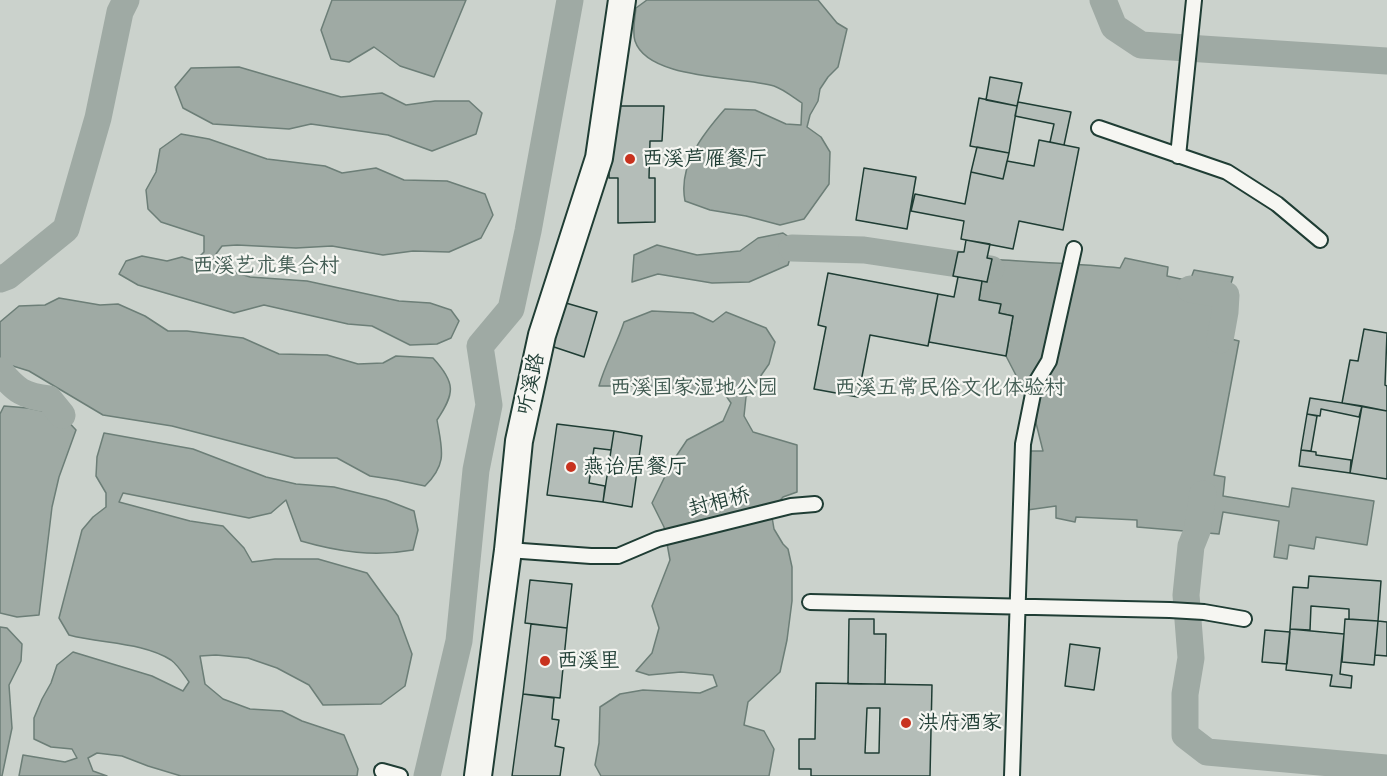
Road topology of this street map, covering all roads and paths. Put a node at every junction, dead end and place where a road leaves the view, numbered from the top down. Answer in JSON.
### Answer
{"nodes":[{"id":1,"x":622,"y":0,"type":"edge"},
{"id":2,"x":1194,"y":2,"type":"edge"},
{"id":3,"x":1099,"y":128,"type":"dead end"},
{"id":4,"x":1178,"y":156,"type":"junction"},
{"id":5,"x":1320,"y":240,"type":"dead end"},
{"id":6,"x":1074,"y":249,"type":"dead end"},
{"id":7,"x":815,"y":504,"type":"dead end"},
{"id":8,"x":507,"y":550,"type":"junction"},
{"id":9,"x":810,"y":602,"type":"dead end"},
{"id":10,"x":1018,"y":607,"type":"junction"},
{"id":11,"x":1245,"y":619,"type":"dead end"},
{"id":12,"x":382,"y":771,"type":"dead end"},
{"id":13,"x":400,"y":776,"type":"edge"},
{"id":14,"x":478,"y":776,"type":"edge"},
{"id":15,"x":1012,"y":776,"type":"edge"}],
"edges":[{"from":1,"to":8,"type":"street","name":"听溪路"},
{"from":2,"to":4,"type":"lane"},
{"from":3,"to":4,"type":"lane"},
{"from":4,"to":5,"type":"lane"},
{"from":6,"to":10,"type":"lane"},
{"from":7,"to":8,"type":"lane","name":"封相桥"},
{"from":8,"to":14,"type":"street","name":"听溪路"},
{"from":9,"to":10,"type":"lane"},
{"from":10,"to":11,"type":"lane"},
{"from":10,"to":15,"type":"lane"},
{"from":12,"to":13,"type":"lane"}]}
